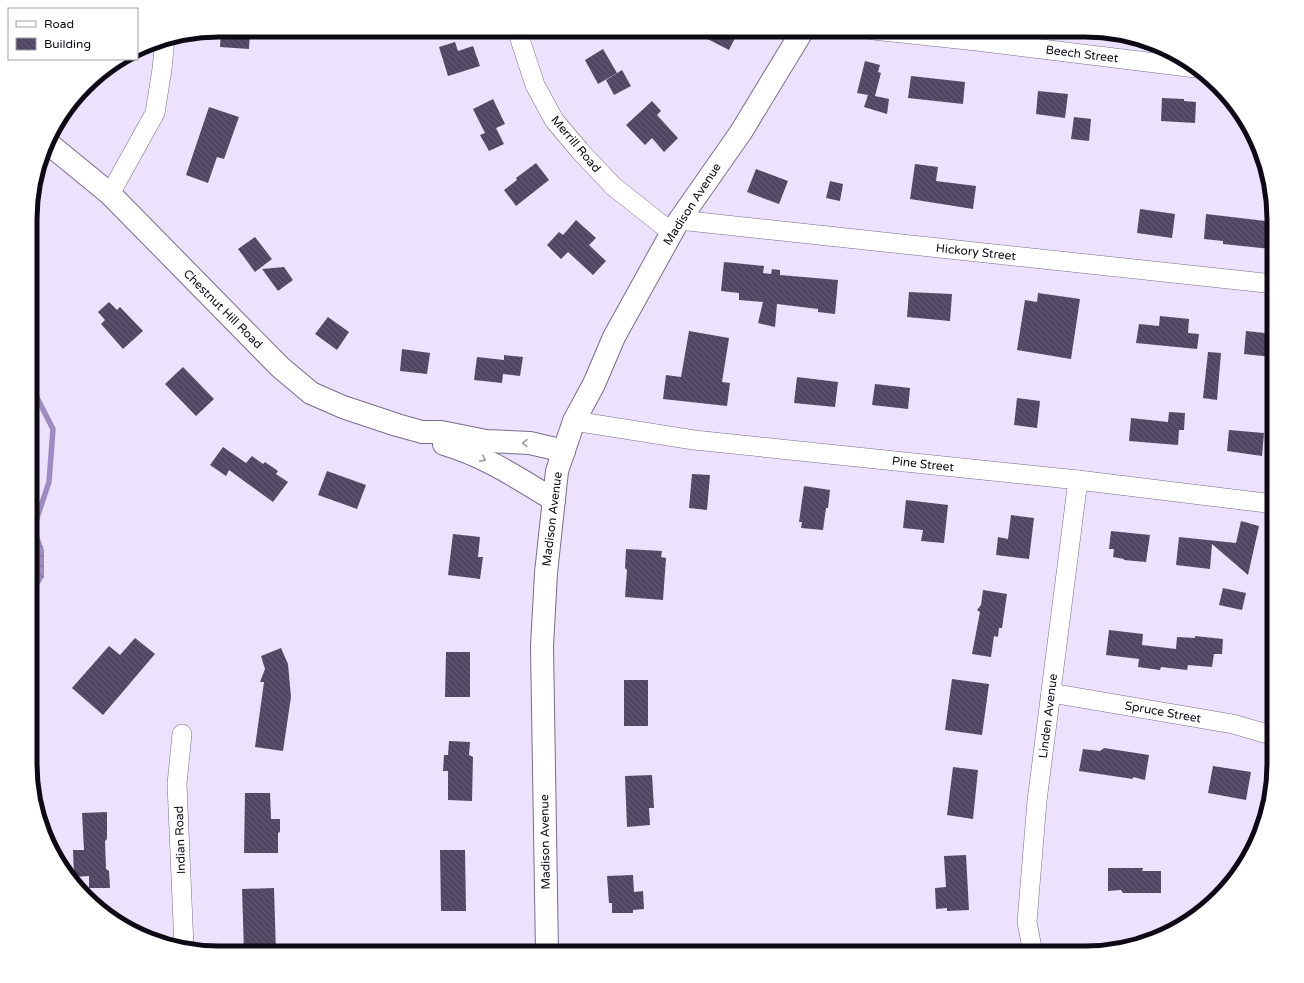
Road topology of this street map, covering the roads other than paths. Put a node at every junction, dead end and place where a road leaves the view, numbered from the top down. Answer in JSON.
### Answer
{"nodes":[{"id":1,"x":519,"y":37,"type":"edge"},
{"id":2,"x":799,"y":37,"type":"edge"},
{"id":3,"x":939,"y":37,"type":"edge"},
{"id":4,"x":164,"y":46,"type":"edge"},
{"id":5,"x":1184,"y":67,"type":"edge"},
{"id":6,"x":52,"y":146,"type":"edge"},
{"id":7,"x":110,"y":194,"type":"junction"},
{"id":8,"x":675,"y":226,"type":"junction"},
{"id":9,"x":1267,"y":283,"type":"edge"},
{"id":10,"x":574,"y":420,"type":"junction"},
{"id":11,"x":422,"y":432,"type":"junction"},
{"id":12,"x":564,"y":451,"type":"junction"},
{"id":13,"x":1078,"y":480,"type":"junction"},
{"id":14,"x":554,"y":500,"type":"junction"},
{"id":15,"x":1267,"y":503,"type":"edge"},
{"id":16,"x":1051,"y":693,"type":"junction"},
{"id":17,"x":182,"y":734,"type":"dead end"},
{"id":18,"x":1267,"y":734,"type":"edge"},
{"id":19,"x":184,"y":943,"type":"edge"},
{"id":20,"x":547,"y":946,"type":"edge"},
{"id":21,"x":1032,"y":946,"type":"edge"}],
"edges":[{"from":1,"to":8,"type":"street","name":"Merrill Road"},
{"from":2,"to":8,"type":"street","name":"Madison Avenue"},
{"from":3,"to":5,"type":"street","name":"Beech Street"},
{"from":4,"to":7,"type":"street"},
{"from":6,"to":7,"type":"street","name":"Chestnut Hill Road"},
{"from":7,"to":11,"type":"street","name":"Chestnut Hill Road"},
{"from":8,"to":9,"type":"street","name":"Hickory Street"},
{"from":8,"to":10,"type":"street","name":"Madison Avenue"},
{"from":10,"to":12,"type":"street","name":"Madison Avenue"},
{"from":10,"to":13,"type":"street","name":"Pine Street"},
{"from":12,"to":11,"type":"street","name":"Chestnut Hill Road","one_way":true},
{"from":11,"to":14,"type":"street","name":"Chestnut Hill Road","one_way":true},
{"from":12,"to":14,"type":"street","name":"Madison Avenue"},
{"from":13,"to":15,"type":"street","name":"Pine Street"},
{"from":13,"to":16,"type":"street","name":"Linden Avenue"},
{"from":14,"to":20,"type":"street","name":"Madison Avenue"},
{"from":16,"to":18,"type":"street","name":"Spruce Street"},
{"from":16,"to":21,"type":"street","name":"Linden Avenue"},
{"from":17,"to":19,"type":"street","name":"Indian Road"}]}
